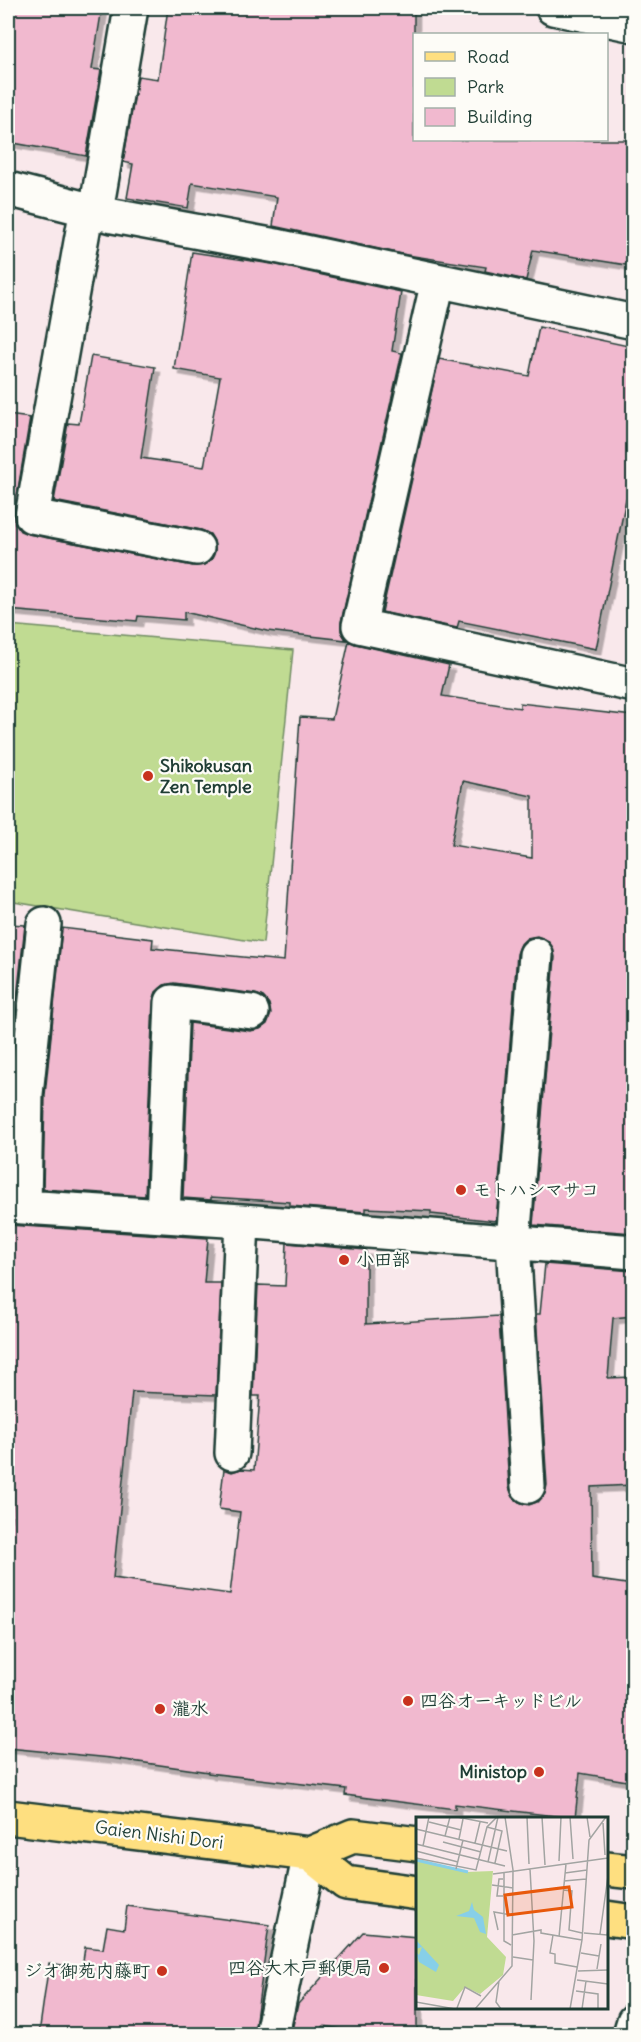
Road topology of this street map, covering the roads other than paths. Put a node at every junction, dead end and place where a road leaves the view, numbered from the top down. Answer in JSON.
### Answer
{"nodes":[{"id":1,"x":131,"y":8,"type":"edge"},
{"id":2,"x":553,"y":8,"type":"edge"},
{"id":3,"x":633,"y":25,"type":"edge"},
{"id":4,"x":8,"y":189,"type":"edge"},
{"id":5,"x":96,"y":211,"type":"junction"},
{"id":6,"x":438,"y":281,"type":"junction"},
{"id":7,"x":633,"y":322,"type":"edge"},
{"id":8,"x":197,"y":548,"type":"dead end"},
{"id":9,"x":633,"y":685,"type":"edge"},
{"id":10,"x":44,"y":924,"type":"dead end"},
{"id":11,"x":537,"y":955,"type":"dead end"},
{"id":12,"x":252,"y":1012,"type":"dead end"},
{"id":13,"x":16,"y":1206,"type":"edge"},
{"id":14,"x":163,"y":1216,"type":"junction"},
{"id":15,"x":242,"y":1221,"type":"junction"},
{"id":16,"x":513,"y":1242,"type":"junction"},
{"id":17,"x":633,"y":1252,"type":"edge"},
{"id":18,"x":232,"y":1453,"type":"dead end"},
{"id":19,"x":528,"y":1486,"type":"dead end"},
{"id":20,"x":8,"y":1817,"type":"edge"},
{"id":21,"x":416,"y":1844,"type":"edge"},
{"id":22,"x":310,"y":1854,"type":"junction"},
{"id":23,"x":608,"y":1869,"type":"edge"},
{"id":24,"x":633,"y":1872,"type":"edge"},
{"id":25,"x":416,"y":1893,"type":"edge"},
{"id":26,"x":608,"y":1918,"type":"edge"},
{"id":27,"x":633,"y":1922,"type":"edge"},
{"id":28,"x":633,"y":2021,"type":"edge"},
{"id":29,"x":272,"y":2034,"type":"edge"},
{"id":30,"x":630,"y":2034,"type":"edge"}],
"edges":[{"from":1,"to":5,"type":"street"},
{"from":2,"to":3,"type":"street"},
{"from":4,"to":5,"type":"street"},
{"from":5,"to":6,"type":"street"},
{"from":5,"to":8,"type":"street"},
{"from":6,"to":7,"type":"street"},
{"from":6,"to":9,"type":"street"},
{"from":10,"to":13,"type":"street"},
{"from":11,"to":16,"type":"street"},
{"from":12,"to":14,"type":"street"},
{"from":13,"to":14,"type":"street"},
{"from":14,"to":15,"type":"street"},
{"from":15,"to":16,"type":"street"},
{"from":15,"to":18,"type":"street"},
{"from":16,"to":17,"type":"street"},
{"from":16,"to":19,"type":"street"},
{"from":20,"to":22,"type":"main road","name":"Gaien Nishi Dori"},
{"from":21,"to":22,"type":"main road","name":"Gaien Nishi Dori"},
{"from":22,"to":25,"type":"main road"},
{"from":22,"to":29,"type":"street"},
{"from":23,"to":24,"type":"main road"},
{"from":26,"to":27,"type":"main road"},
{"from":28,"to":30,"type":"street"}]}
